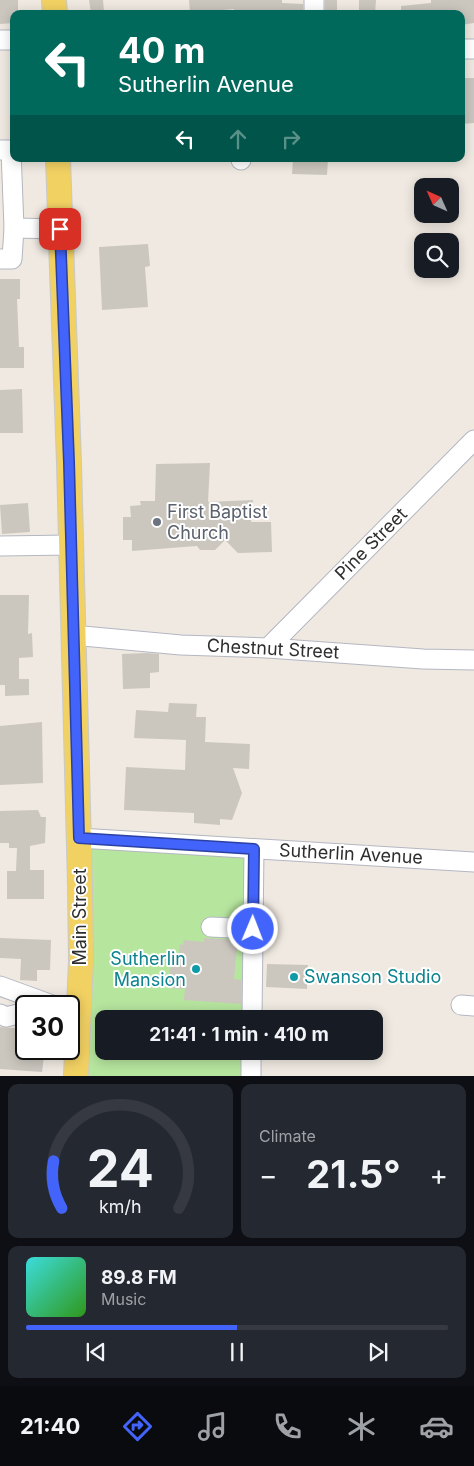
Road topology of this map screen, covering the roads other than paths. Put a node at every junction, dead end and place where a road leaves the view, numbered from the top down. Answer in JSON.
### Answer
{"nodes":[{"id":1,"x":11,"y":162,"type":"edge"},
{"id":2,"x":58,"y":162,"type":"edge"},
{"id":3,"x":14,"y":228,"type":"junction"},
{"id":4,"x":60,"y":229,"type":"junction"},
{"id":5,"x":0,"y":259,"type":"edge"},
{"id":6,"x":474,"y":440,"type":"edge"},
{"id":7,"x":71,"y":545,"type":"junction"},
{"id":8,"x":0,"y":546,"type":"edge"},
{"id":9,"x":72,"y":635,"type":"junction"},
{"id":10,"x":268,"y":648,"type":"junction"},
{"id":11,"x":474,"y":660,"type":"edge"},
{"id":12,"x":79,"y":838,"type":"junction"},
{"id":13,"x":254,"y":849,"type":"junction"},
{"id":14,"x":474,"y":862,"type":"edge"},
{"id":15,"x":210,"y":927,"type":"dead end"},
{"id":16,"x":253,"y":929,"type":"junction"},
{"id":17,"x":3,"y":990,"type":"edge"},
{"id":18,"x":18,"y":995,"type":"edge"},
{"id":19,"x":76,"y":995,"type":"edge"},
{"id":20,"x":252,"y":1010,"type":"edge"},
{"id":21,"x":0,"y":1014,"type":"edge"},
{"id":22,"x":15,"y":1015,"type":"edge"},
{"id":23,"x":75,"y":1060,"type":"edge"},
{"id":24,"x":251,"y":1060,"type":"edge"},
{"id":25,"x":76,"y":1076,"type":"edge"},
{"id":26,"x":251,"y":1076,"type":"edge"}],
"edges":[{"from":1,"to":3,"type":"street"},
{"from":2,"to":4,"type":"main road","name":"Main Street"},
{"from":3,"to":4,"type":"street"},
{"from":3,"to":5,"type":"street"},
{"from":4,"to":7,"type":"main road","name":"Main Street"},
{"from":6,"to":10,"type":"street","name":"Pine Street"},
{"from":7,"to":8,"type":"street"},
{"from":7,"to":9,"type":"main road","name":"Main Street"},
{"from":9,"to":10,"type":"street","name":"Chestnut Street"},
{"from":9,"to":12,"type":"main road","name":"Main Street"},
{"from":10,"to":11,"type":"street","name":"Chestnut Street"},
{"from":12,"to":13,"type":"street","name":"Sutherlin Avenue"},
{"from":12,"to":19,"type":"main road","name":"Main Street"},
{"from":13,"to":14,"type":"street","name":"Sutherlin Avenue"},
{"from":13,"to":16,"type":"street"},
{"from":15,"to":16,"type":"street"},
{"from":16,"to":20,"type":"street"},
{"from":17,"to":18,"type":"street"},
{"from":21,"to":22,"type":"street"},
{"from":23,"to":25,"type":"main road","name":"Main Street"},
{"from":24,"to":26,"type":"street"}]}
